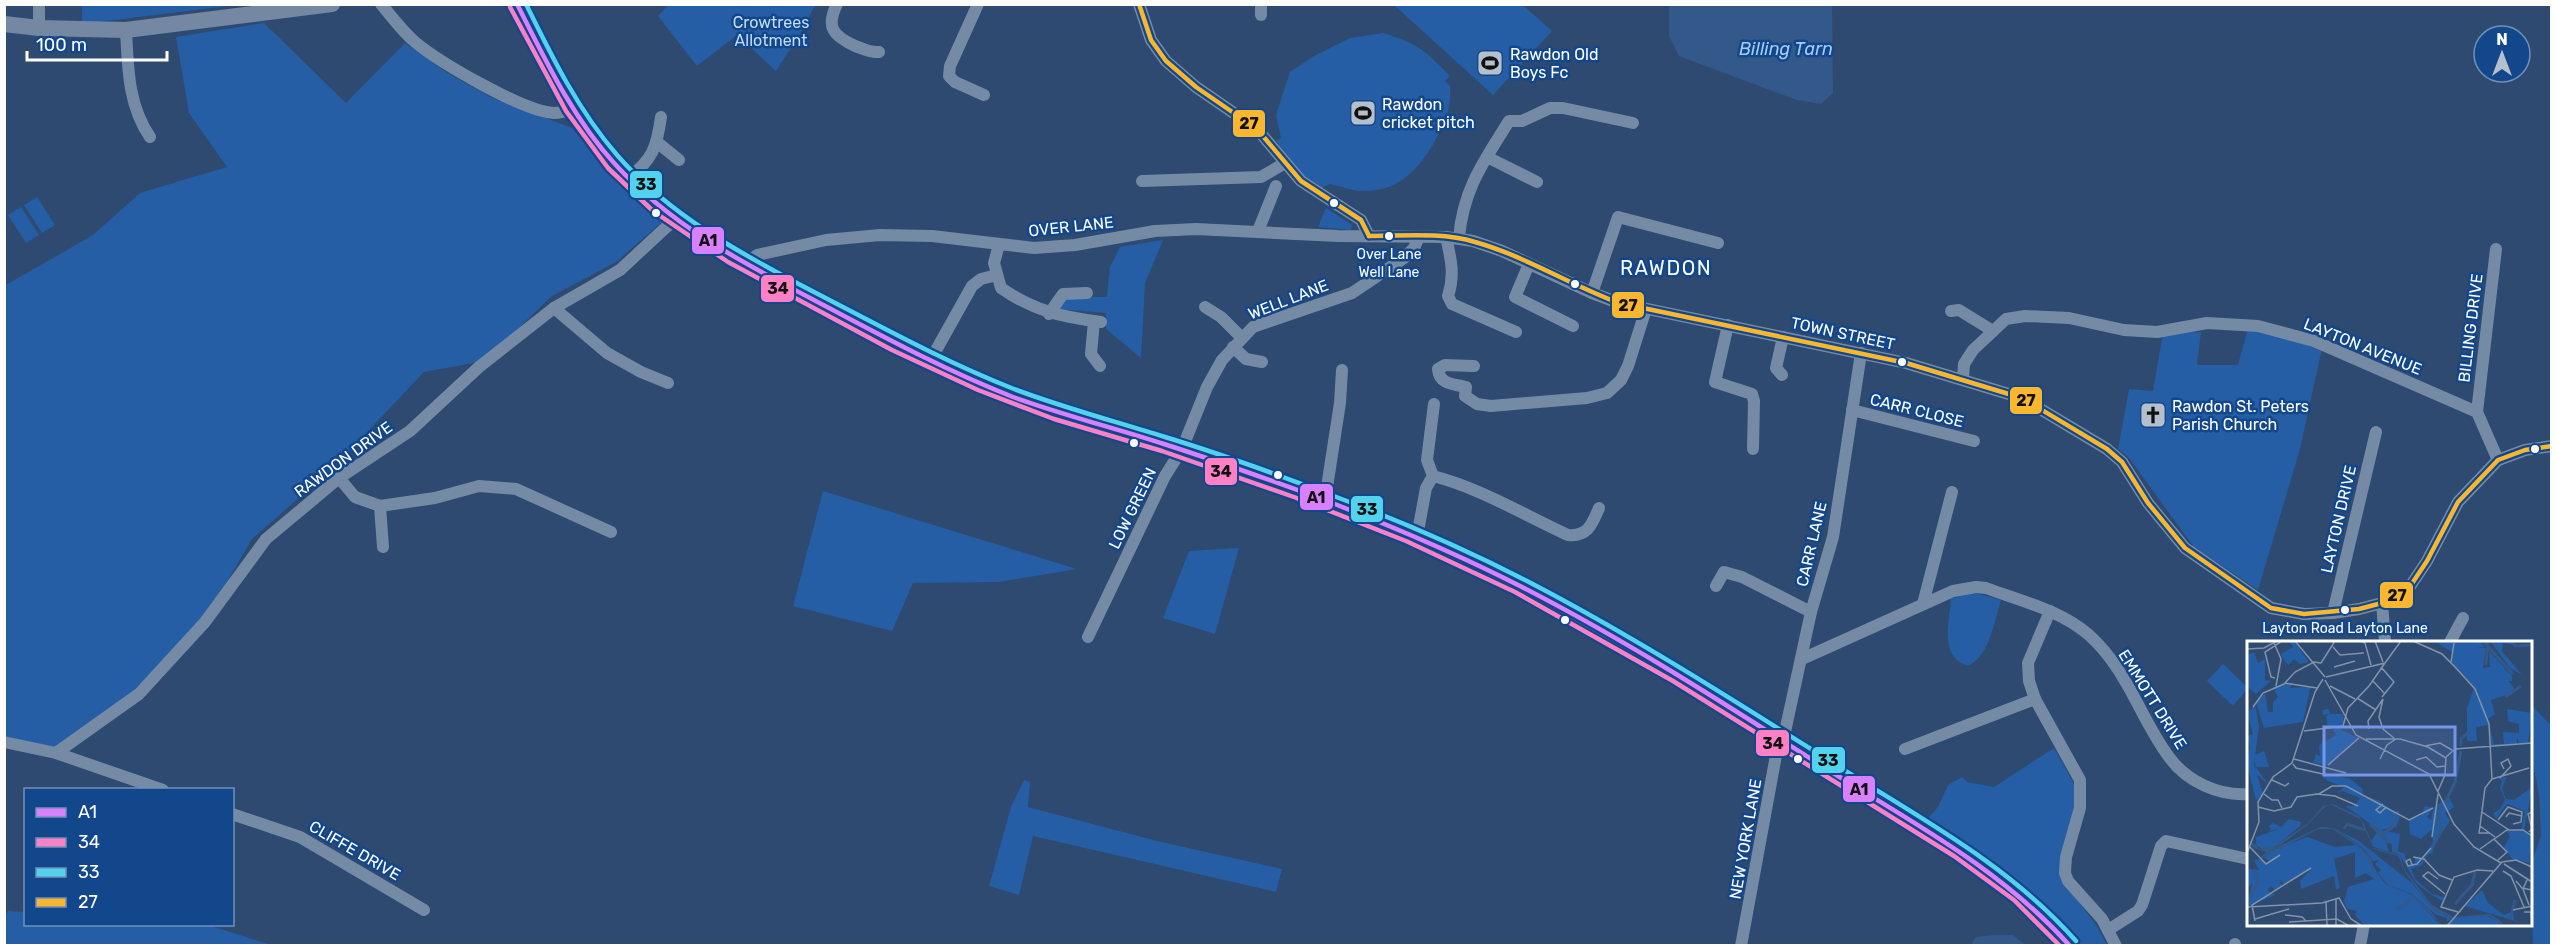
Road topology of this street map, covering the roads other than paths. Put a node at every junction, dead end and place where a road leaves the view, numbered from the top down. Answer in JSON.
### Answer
{"nodes":[{"id":1,"x":39,"y":4,"type":"edge"},
{"id":2,"x":332,"y":4,"type":"edge"},
{"id":3,"x":381,"y":4,"type":"edge"},
{"id":4,"x":517,"y":4,"type":"edge"},
{"id":5,"x":837,"y":4,"type":"edge"},
{"id":6,"x":978,"y":4,"type":"edge"},
{"id":7,"x":1139,"y":4,"type":"edge"},
{"id":8,"x":4,"y":24,"type":"edge"},
{"id":9,"x":39,"y":28,"type":"junction"},
{"id":10,"x":126,"y":30,"type":"junction"},
{"id":11,"x":879,"y":52,"type":"dead end"},
{"id":12,"x":984,"y":95,"type":"dead end"},
{"id":13,"x":571,"y":108,"type":"junction"},
{"id":14,"x":661,"y":117,"type":"dead end"},
{"id":15,"x":1633,"y":123,"type":"dead end"},
{"id":16,"x":150,"y":137,"type":"dead end"},
{"id":17,"x":658,"y":143,"type":"junction"},
{"id":18,"x":1487,"y":157,"type":"junction"},
{"id":19,"x":680,"y":160,"type":"dead end"},
{"id":20,"x":1285,"y":163,"type":"junction"},
{"id":21,"x":628,"y":178,"type":"junction"},
{"id":22,"x":1142,"y":181,"type":"dead end"},
{"id":23,"x":1537,"y":182,"type":"dead end"},
{"id":24,"x":1276,"y":186,"type":"dead end"},
{"id":25,"x":675,"y":219,"type":"junction"},
{"id":26,"x":1258,"y":231,"type":"junction"},
{"id":27,"x":1369,"y":236,"type":"junction"},
{"id":28,"x":1419,"y":237,"type":"junction"},
{"id":29,"x":1453,"y":238,"type":"junction"},
{"id":30,"x":1718,"y":243,"type":"dead end"},
{"id":31,"x":999,"y":245,"type":"junction"},
{"id":32,"x":2496,"y":249,"type":"dead end"},
{"id":33,"x":745,"y":264,"type":"junction"},
{"id":34,"x":1529,"y":264,"type":"junction"},
{"id":35,"x":998,"y":275,"type":"junction"},
{"id":36,"x":1087,"y":293,"type":"dead end"},
{"id":37,"x":1592,"y":293,"type":"junction"},
{"id":38,"x":1205,"y":307,"type":"dead end"},
{"id":39,"x":554,"y":309,"type":"junction"},
{"id":40,"x":1646,"y":309,"type":"junction"},
{"id":41,"x":1951,"y":310,"type":"dead end"},
{"id":42,"x":1050,"y":314,"type":"junction"},
{"id":43,"x":1728,"y":325,"type":"junction"},
{"id":44,"x":1573,"y":326,"type":"dead end"},
{"id":45,"x":1994,"y":331,"type":"junction"},
{"id":46,"x":1516,"y":332,"type":"dead end"},
{"id":47,"x":1241,"y":337,"type":"junction"},
{"id":48,"x":1783,"y":337,"type":"junction"},
{"id":49,"x":1233,"y":347,"type":"junction"},
{"id":50,"x":1861,"y":353,"type":"junction"},
{"id":51,"x":930,"y":361,"type":"junction"},
{"id":52,"x":1262,"y":362,"type":"dead end"},
{"id":53,"x":1100,"y":366,"type":"dead end"},
{"id":54,"x":1474,"y":366,"type":"dead end"},
{"id":55,"x":1342,"y":370,"type":"dead end"},
{"id":56,"x":1782,"y":375,"type":"dead end"},
{"id":57,"x":1963,"y":378,"type":"junction"},
{"id":58,"x":668,"y":383,"type":"dead end"},
{"id":59,"x":1434,"y":404,"type":"dead end"},
{"id":60,"x":1852,"y":410,"type":"junction"},
{"id":61,"x":2477,"y":412,"type":"junction"},
{"id":62,"x":2376,"y":432,"type":"dead end"},
{"id":63,"x":1974,"y":441,"type":"dead end"},
{"id":64,"x":2552,"y":446,"type":"edge"},
{"id":65,"x":1182,"y":449,"type":"junction"},
{"id":66,"x":1754,"y":449,"type":"dead end"},
{"id":67,"x":2498,"y":460,"type":"junction"},
{"id":68,"x":1433,"y":476,"type":"junction"},
{"id":69,"x":339,"y":478,"type":"junction"},
{"id":70,"x":1952,"y":492,"type":"dead end"},
{"id":71,"x":1325,"y":500,"type":"junction"},
{"id":72,"x":380,"y":506,"type":"junction"},
{"id":73,"x":1599,"y":508,"type":"dead end"},
{"id":74,"x":611,"y":531,"type":"dead end"},
{"id":75,"x":1418,"y":537,"type":"junction"},
{"id":76,"x":383,"y":547,"type":"dead end"},
{"id":77,"x":1716,"y":586,"type":"dead end"},
{"id":78,"x":2382,"y":603,"type":"junction"},
{"id":79,"x":1923,"y":604,"type":"junction"},
{"id":80,"x":2050,"y":611,"type":"junction"},
{"id":81,"x":1811,"y":612,"type":"junction"},
{"id":82,"x":2333,"y":613,"type":"junction"},
{"id":83,"x":2463,"y":618,"type":"dead end"},
{"id":84,"x":1088,"y":637,"type":"dead end"},
{"id":85,"x":2385,"y":641,"type":"edge"},
{"id":86,"x":2451,"y":641,"type":"edge"},
{"id":87,"x":1802,"y":659,"type":"junction"},
{"id":88,"x":2035,"y":699,"type":"junction"},
{"id":89,"x":1781,"y":740,"type":"junction"},
{"id":90,"x":4,"y":742,"type":"edge"},
{"id":91,"x":1905,"y":749,"type":"dead end"},
{"id":92,"x":56,"y":753,"type":"junction"},
{"id":93,"x":160,"y":788,"type":"edge"},
{"id":94,"x":2247,"y":794,"type":"edge"},
{"id":95,"x":234,"y":815,"type":"edge"},
{"id":96,"x":2247,"y":859,"type":"edge"},
{"id":97,"x":424,"y":910,"type":"dead end"},
{"id":98,"x":2364,"y":926,"type":"edge"},
{"id":99,"x":2108,"y":930,"type":"junction"},
{"id":100,"x":1741,"y":945,"type":"edge"},
{"id":101,"x":2070,"y":945,"type":"edge"},
{"id":102,"x":2116,"y":945,"type":"edge"},
{"id":103,"x":2360,"y":945,"type":"edge"}],
"edges":[{"from":1,"to":9,"type":"street"},
{"from":2,"to":10,"type":"main road"},
{"from":3,"to":13,"type":"street"},
{"from":4,"to":13,"type":"main road"},
{"from":5,"to":11,"type":"street"},
{"from":6,"to":12,"type":"street"},
{"from":7,"to":20,"type":"street"},
{"from":8,"to":9,"type":"main road"},
{"from":9,"to":10,"type":"main road"},
{"from":10,"to":16,"type":"street"},
{"from":13,"to":21,"type":"main road"},
{"from":14,"to":17,"type":"street"},
{"from":15,"to":18,"type":"street"},
{"from":17,"to":19,"type":"street"},
{"from":17,"to":21,"type":"street"},
{"from":18,"to":23,"type":"street"},
{"from":18,"to":29,"type":"street"},
{"from":20,"to":22,"type":"street"},
{"from":20,"to":27,"type":"street"},
{"from":21,"to":25,"type":"main road"},
{"from":24,"to":26,"type":"street"},
{"from":25,"to":33,"type":"main road"},
{"from":25,"to":39,"type":"street","name":"RAWDON DRIVE"},
{"from":26,"to":27,"type":"street","name":"OVER LANE"},
{"from":26,"to":31,"type":"street","name":"OVER LANE"},
{"from":27,"to":28,"type":"street","name":"TOWN STREET"},
{"from":28,"to":29,"type":"street","name":"TOWN STREET"},
{"from":28,"to":47,"type":"street","name":"WELL LANE"},
{"from":29,"to":34,"type":"street","name":"TOWN STREET"},
{"from":29,"to":46,"type":"street"},
{"from":30,"to":37,"type":"street"},
{"from":31,"to":33,"type":"street","name":"OVER LANE"},
{"from":31,"to":35,"type":"street"},
{"from":32,"to":61,"type":"street","name":"BILLING DRIVE"},
{"from":33,"to":51,"type":"main road"},
{"from":34,"to":37,"type":"street","name":"TOWN STREET"},
{"from":34,"to":44,"type":"street"},
{"from":35,"to":42,"type":"street"},
{"from":35,"to":51,"type":"street"},
{"from":36,"to":42,"type":"street"},
{"from":37,"to":40,"type":"street","name":"TOWN STREET"},
{"from":38,"to":47,"type":"street"},
{"from":39,"to":58,"type":"street"},
{"from":39,"to":69,"type":"street","name":"RAWDON DRIVE"},
{"from":40,"to":43,"type":"street","name":"TOWN STREET"},
{"from":40,"to":54,"type":"street"},
{"from":41,"to":45,"type":"street"},
{"from":42,"to":53,"type":"street"},
{"from":43,"to":48,"type":"street","name":"TOWN STREET"},
{"from":43,"to":66,"type":"street"},
{"from":45,"to":57,"type":"street","name":"LAYTON AVENUE"},
{"from":45,"to":61,"type":"street","name":"LAYTON AVENUE"},
{"from":47,"to":49,"type":"street","name":"WELL LANE"},
{"from":48,"to":50,"type":"street","name":"TOWN STREET"},
{"from":48,"to":56,"type":"street"},
{"from":49,"to":52,"type":"street"},
{"from":49,"to":65,"type":"street","name":"WELL LANE"},
{"from":50,"to":57,"type":"street","name":"TOWN STREET"},
{"from":50,"to":60,"type":"street","name":"CARR LANE"},
{"from":51,"to":65,"type":"main road"},
{"from":55,"to":71,"type":"street"},
{"from":57,"to":82,"type":"street","name":"TOWN STREET"},
{"from":59,"to":68,"type":"street"},
{"from":60,"to":63,"type":"street","name":"CARR CLOSE"},
{"from":60,"to":81,"type":"street","name":"CARR LANE"},
{"from":61,"to":67,"type":"street"},
{"from":62,"to":82,"type":"street","name":"LAYTON DRIVE"},
{"from":64,"to":67,"type":"street"},
{"from":65,"to":71,"type":"main road"},
{"from":65,"to":84,"type":"street","name":"LOW GREEN"},
{"from":67,"to":78,"type":"street","name":"TOWN STREET"},
{"from":68,"to":73,"type":"street"},
{"from":68,"to":75,"type":"street"},
{"from":69,"to":72,"type":"street"},
{"from":69,"to":92,"type":"street","name":"RAWDON DRIVE"},
{"from":70,"to":79,"type":"street"},
{"from":71,"to":75,"type":"main road"},
{"from":72,"to":74,"type":"street"},
{"from":72,"to":76,"type":"street"},
{"from":75,"to":89,"type":"main road"},
{"from":77,"to":81,"type":"street"},
{"from":78,"to":82,"type":"street","name":"TOWN STREET"},
{"from":78,"to":85,"type":"street"},
{"from":79,"to":80,"type":"street","name":"EMMOTT DRIVE"},
{"from":79,"to":87,"type":"street","name":"EMMOTT DRIVE"},
{"from":80,"to":88,"type":"street"},
{"from":80,"to":94,"type":"street","name":"EMMOTT DRIVE"},
{"from":81,"to":87,"type":"street","name":"CARR LANE"},
{"from":83,"to":86,"type":"street"},
{"from":87,"to":89,"type":"street","name":"CARR LANE"},
{"from":88,"to":91,"type":"street"},
{"from":88,"to":99,"type":"street"},
{"from":89,"to":100,"type":"street","name":"NEW YORK LANE"},
{"from":89,"to":101,"type":"main road"},
{"from":90,"to":92,"type":"street"},
{"from":92,"to":93,"type":"street"},
{"from":95,"to":97,"type":"street","name":"CLIFFE DRIVE"},
{"from":96,"to":99,"type":"street"},
{"from":98,"to":103,"type":"street"},
{"from":99,"to":102,"type":"street"}]}
